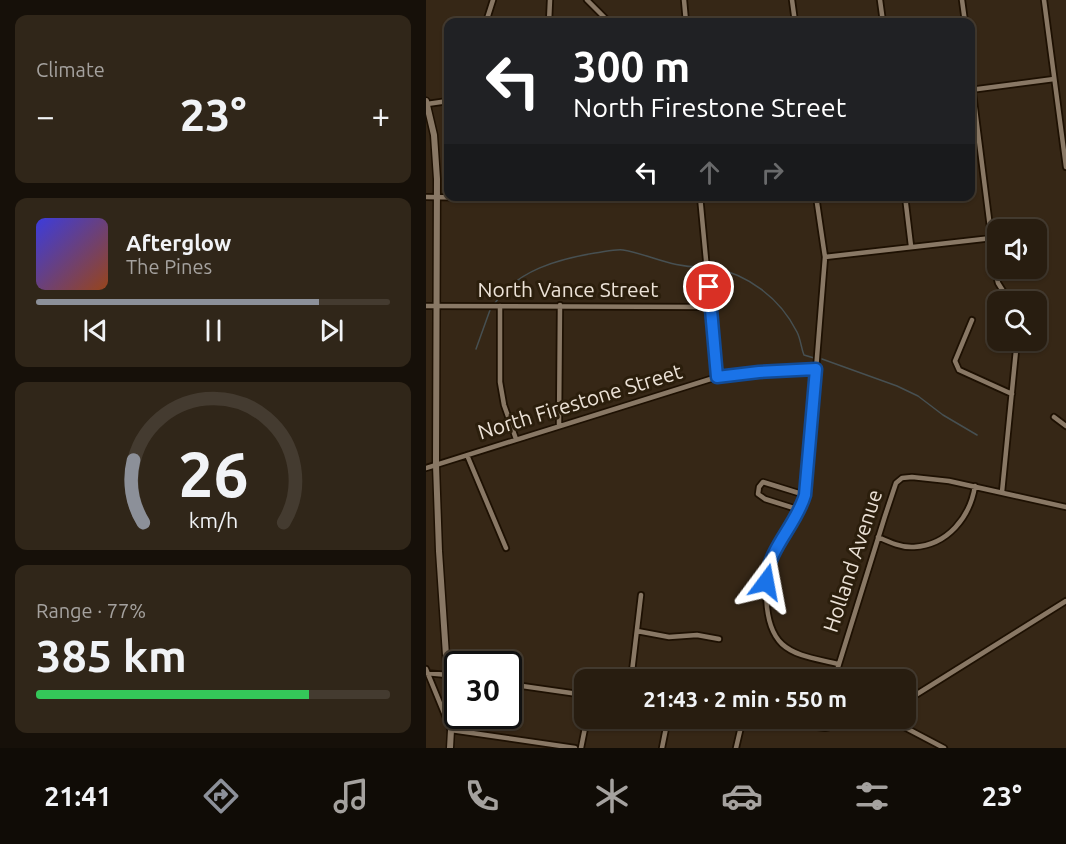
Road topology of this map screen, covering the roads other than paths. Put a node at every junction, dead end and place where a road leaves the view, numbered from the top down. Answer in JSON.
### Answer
{"nodes":[{"id":1,"x":493,"y":0,"type":"edge"},
{"id":2,"x":550,"y":0,"type":"edge"},
{"id":3,"x":587,"y":0,"type":"edge"},
{"id":4,"x":684,"y":0,"type":"edge"},
{"id":5,"x":792,"y":0,"type":"edge"},
{"id":6,"x":880,"y":0,"type":"edge"},
{"id":7,"x":962,"y":0,"type":"edge"},
{"id":8,"x":1044,"y":0,"type":"edge"},
{"id":9,"x":487,"y":18,"type":"edge"},
{"id":10,"x":549,"y":18,"type":"edge"},
{"id":11,"x":605,"y":18,"type":"edge"},
{"id":12,"x":686,"y":18,"type":"edge"},
{"id":13,"x":794,"y":18,"type":"edge"},
{"id":14,"x":882,"y":18,"type":"edge"},
{"id":15,"x":964,"y":18,"type":"edge"},
{"id":16,"x":1054,"y":79,"type":"junction"},
{"id":17,"x":975,"y":89,"type":"edge"},
{"id":18,"x":444,"y":101,"type":"edge"},
{"id":19,"x":427,"y":102,"type":"edge"},
{"id":20,"x":975,"y":111,"type":"edge"},
{"id":21,"x":1066,"y":167,"type":"edge"},
{"id":22,"x":426,"y":197,"type":"edge"},
{"id":23,"x":438,"y":197,"type":"junction"},
{"id":24,"x":444,"y":197,"type":"edge"},
{"id":25,"x":700,"y":201,"type":"edge"},
{"id":26,"x":817,"y":201,"type":"edge"},
{"id":27,"x":906,"y":201,"type":"edge"},
{"id":28,"x":989,"y":219,"type":"edge"},
{"id":29,"x":987,"y":238,"type":"edge"},
{"id":30,"x":911,"y":246,"type":"junction"},
{"id":31,"x":825,"y":256,"type":"junction"},
{"id":32,"x":560,"y":305,"type":"junction"},
{"id":33,"x":426,"y":306,"type":"edge"},
{"id":34,"x":436,"y":306,"type":"junction"},
{"id":35,"x":500,"y":306,"type":"junction"},
{"id":36,"x":711,"y":308,"type":"junction"},
{"id":37,"x":972,"y":320,"type":"dead end"},
{"id":38,"x":1016,"y":351,"type":"edge"},
{"id":39,"x":816,"y":369,"type":"junction"},
{"id":40,"x":717,"y":377,"type":"junction"},
{"id":41,"x":1012,"y":394,"type":"junction"},
{"id":42,"x":1054,"y":417,"type":"dead end"},
{"id":43,"x":559,"y":425,"type":"junction"},
{"id":44,"x":1066,"y":426,"type":"edge"},
{"id":45,"x":516,"y":439,"type":"junction"},
{"id":46,"x":467,"y":454,"type":"junction"},
{"id":47,"x":436,"y":465,"type":"junction"},
{"id":48,"x":426,"y":468,"type":"edge"},
{"id":49,"x":975,"y":486,"type":"junction"},
{"id":50,"x":1002,"y":492,"type":"junction"},
{"id":51,"x":805,"y":495,"type":"junction"},
{"id":52,"x":1066,"y":507,"type":"edge"},
{"id":53,"x":800,"y":510,"type":"junction"},
{"id":54,"x":878,"y":537,"type":"junction"},
{"id":55,"x":506,"y":548,"type":"dead end"},
{"id":56,"x":641,"y":595,"type":"dead end"},
{"id":57,"x":1066,"y":601,"type":"edge"},
{"id":58,"x":637,"y":631,"type":"junction"},
{"id":59,"x":719,"y":639,"type":"dead end"},
{"id":60,"x":445,"y":651,"type":"edge"},
{"id":61,"x":838,"y":664,"type":"junction"},
{"id":62,"x":632,"y":669,"type":"edge"},
{"id":63,"x":837,"y":669,"type":"edge"},
{"id":64,"x":427,"y":671,"type":"edge"},
{"id":65,"x":444,"y":674,"type":"edge"},
{"id":66,"x":522,"y":686,"type":"edge"},
{"id":67,"x":574,"y":693,"type":"edge"},
{"id":68,"x":916,"y":695,"type":"edge"},
{"id":69,"x":585,"y":729,"type":"edge"},
{"id":70,"x":666,"y":729,"type":"edge"},
{"id":71,"x":742,"y":729,"type":"edge"},
{"id":72,"x":908,"y":729,"type":"edge"},
{"id":73,"x":451,"y":730,"type":"junction"},
{"id":74,"x":450,"y":748,"type":"edge"},
{"id":75,"x":575,"y":748,"type":"edge"},
{"id":76,"x":581,"y":748,"type":"edge"},
{"id":77,"x":662,"y":748,"type":"edge"},
{"id":78,"x":736,"y":748,"type":"edge"},
{"id":79,"x":944,"y":748,"type":"edge"}],
"edges":[{"from":1,"to":9,"type":"street"},
{"from":2,"to":10,"type":"street"},
{"from":3,"to":11,"type":"street"},
{"from":4,"to":12,"type":"street"},
{"from":5,"to":13,"type":"street"},
{"from":6,"to":14,"type":"street"},
{"from":7,"to":15,"type":"street"},
{"from":8,"to":16,"type":"street"},
{"from":16,"to":17,"type":"street"},
{"from":16,"to":21,"type":"street"},
{"from":18,"to":19,"type":"street"},
{"from":19,"to":23,"type":"main road"},
{"from":20,"to":28,"type":"street"},
{"from":22,"to":23,"type":"street"},
{"from":23,"to":24,"type":"street"},
{"from":23,"to":34,"type":"main road"},
{"from":25,"to":36,"type":"street"},
{"from":26,"to":31,"type":"street"},
{"from":27,"to":30,"type":"street"},
{"from":29,"to":30,"type":"street"},
{"from":30,"to":31,"type":"street"},
{"from":31,"to":39,"type":"street"},
{"from":32,"to":35,"type":"street","name":"North Vance Street"},
{"from":32,"to":36,"type":"street","name":"North Vance Street"},
{"from":32,"to":43,"type":"street"},
{"from":33,"to":34,"type":"street","name":"North Vance Street"},
{"from":34,"to":35,"type":"street","name":"North Vance Street"},
{"from":34,"to":47,"type":"main road"},
{"from":35,"to":45,"type":"street"},
{"from":36,"to":40,"type":"street"},
{"from":37,"to":41,"type":"street"},
{"from":38,"to":41,"type":"street"},
{"from":39,"to":40,"type":"street","name":"North Firestone Street"},
{"from":39,"to":51,"type":"street"},
{"from":40,"to":43,"type":"street","name":"North Firestone Street"},
{"from":41,"to":50,"type":"street"},
{"from":42,"to":44,"type":"street"},
{"from":43,"to":45,"type":"street","name":"North Firestone Street"},
{"from":45,"to":46,"type":"street","name":"North Firestone Street"},
{"from":46,"to":47,"type":"street","name":"North Firestone Street"},
{"from":46,"to":55,"type":"street"},
{"from":47,"to":48,"type":"street","name":"North Firestone Street"},
{"from":47,"to":60,"type":"main road"},
{"from":49,"to":50,"type":"street"},
{"from":49,"to":54,"type":"street"},
{"from":49,"to":54,"type":"street","name":"Holland Avenue"},
{"from":50,"to":52,"type":"street"},
{"from":51,"to":53,"type":"street"},
{"from":51,"to":53,"type":"street"},
{"from":53,"to":61,"type":"street"},
{"from":54,"to":61,"type":"street","name":"Holland Avenue"},
{"from":56,"to":58,"type":"street"},
{"from":57,"to":68,"type":"street"},
{"from":58,"to":59,"type":"street"},
{"from":58,"to":62,"type":"street"},
{"from":61,"to":63,"type":"street","name":"Holland Avenue"},
{"from":64,"to":65,"type":"street"},
{"from":64,"to":73,"type":"street"},
{"from":66,"to":67,"type":"street"},
{"from":69,"to":76,"type":"street"},
{"from":70,"to":77,"type":"street"},
{"from":71,"to":78,"type":"street"},
{"from":72,"to":79,"type":"street"},
{"from":73,"to":74,"type":"main road"},
{"from":73,"to":75,"type":"street"}]}
